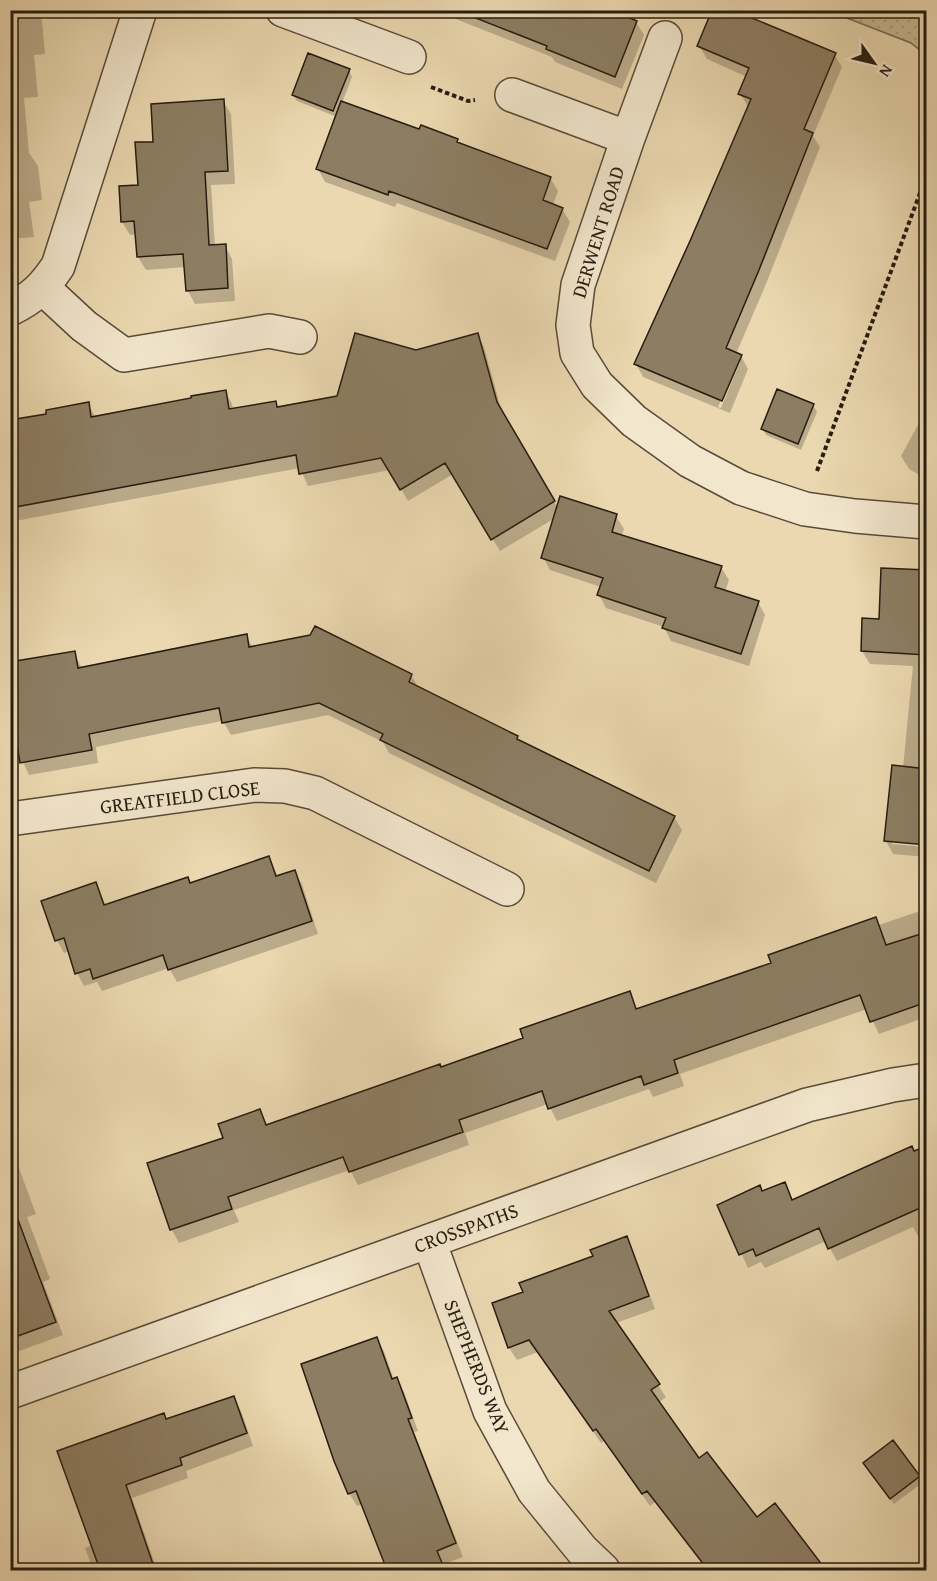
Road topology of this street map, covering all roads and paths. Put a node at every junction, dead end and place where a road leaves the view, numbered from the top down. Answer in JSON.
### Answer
{"nodes":[{"id":1,"x":141,"y":10,"type":"edge"},
{"id":2,"x":285,"y":11,"type":"edge"},
{"id":3,"x":665,"y":38,"type":"dead end"},
{"id":4,"x":409,"y":57,"type":"joint"},
{"id":5,"x":525,"y":100,"type":"joint"},
{"id":6,"x":927,"y":100,"type":"edge"},
{"id":7,"x":628,"y":138,"type":"junction"},
{"id":8,"x":43,"y":288,"type":"junction"},
{"id":9,"x":10,"y":309,"type":"edge"},
{"id":10,"x":300,"y":336,"type":"dead end"},
{"id":11,"x":805,"y":509,"type":"junction"},
{"id":12,"x":927,"y":522,"type":"edge"},
{"id":13,"x":10,"y":819,"type":"edge"},
{"id":14,"x":507,"y":889,"type":"dead end"},
{"id":15,"x":927,"y":1080,"type":"edge"},
{"id":16,"x":429,"y":1241,"type":"junction"},
{"id":17,"x":10,"y":1392,"type":"edge"},
{"id":18,"x":603,"y":1570,"type":"edge"}],
"edges":[{"from":1,"to":8,"type":"street"},
{"from":2,"to":4,"type":"street"},
{"from":3,"to":7,"type":"street","name":"DERWENT ROAD"},
{"from":4,"to":5,"type":"path"},
{"from":5,"to":7,"type":"street"},
{"from":6,"to":11,"type":"path"},
{"from":7,"to":11,"type":"street","name":"DERWENT ROAD"},
{"from":8,"to":9,"type":"street"},
{"from":8,"to":10,"type":"street"},
{"from":11,"to":12,"type":"street","name":"DERWENT ROAD"},
{"from":13,"to":14,"type":"street","name":"GREATFIELD CLOSE"},
{"from":15,"to":16,"type":"street","name":"CROSSPATHS"},
{"from":16,"to":17,"type":"street","name":"CROSSPATHS"},
{"from":16,"to":18,"type":"street","name":"SHEPHERDS WAY"}]}
